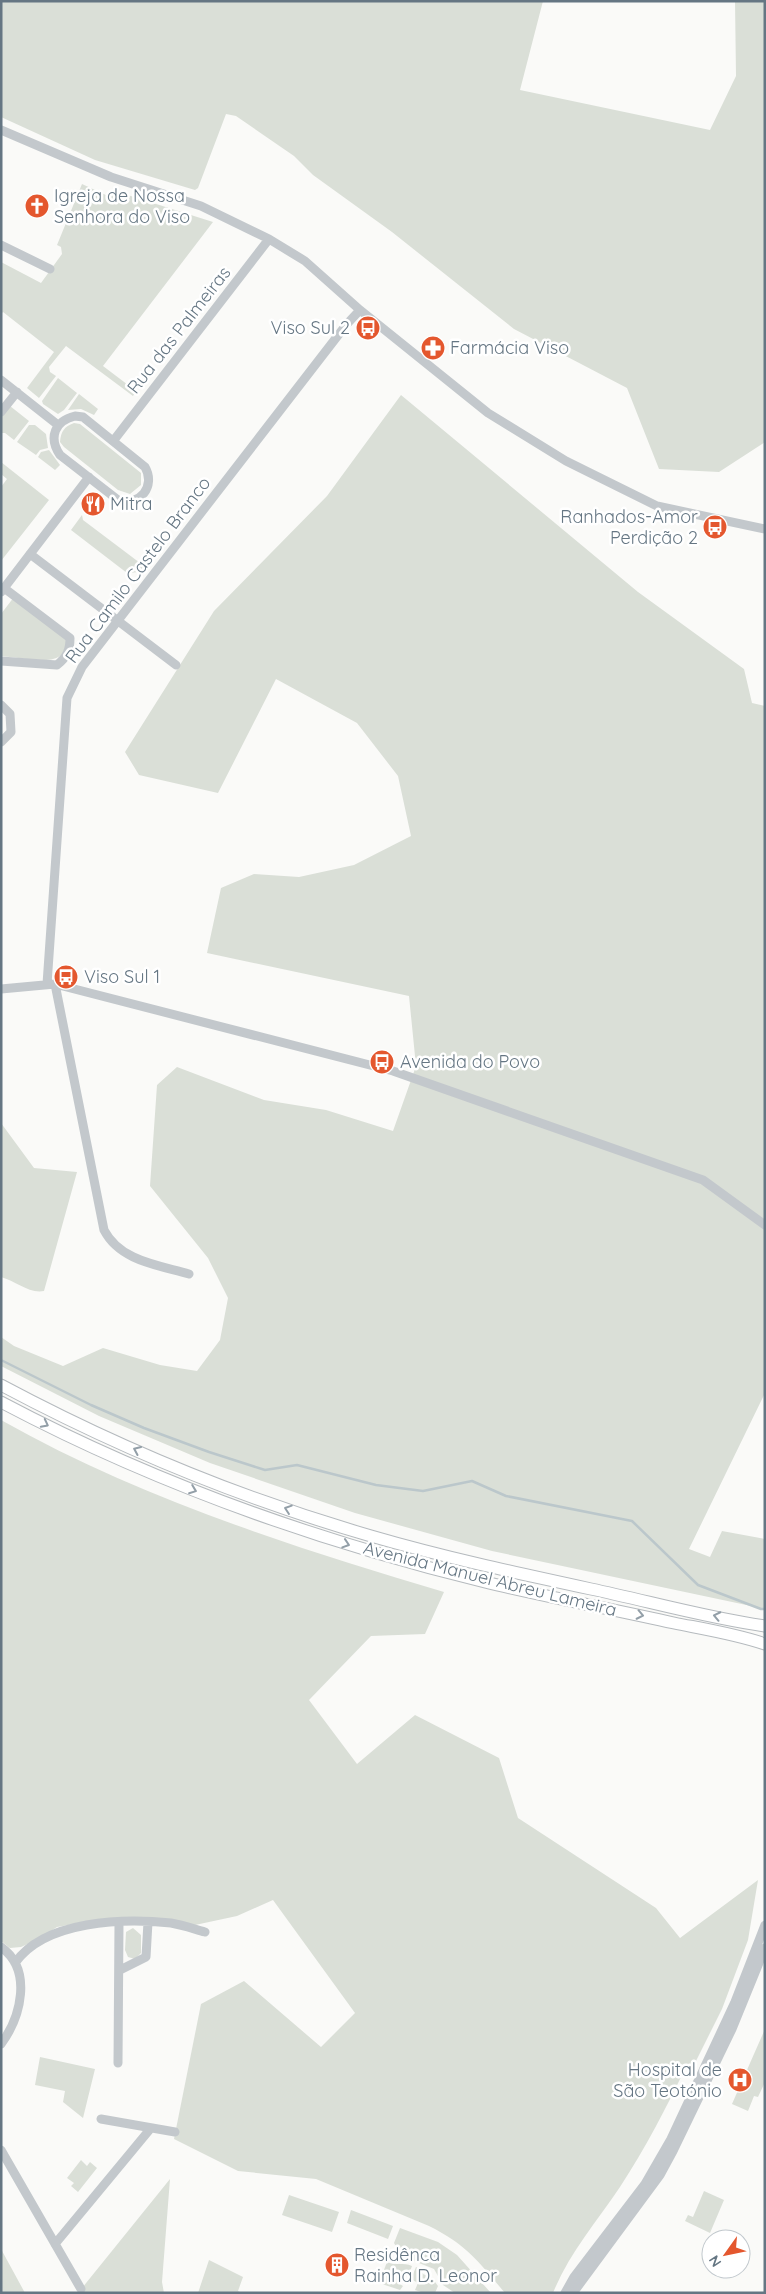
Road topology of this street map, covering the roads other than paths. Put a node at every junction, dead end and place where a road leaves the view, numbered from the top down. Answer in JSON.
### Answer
{"nodes":[{"id":1,"x":1,"y":130,"type":"edge"},
{"id":2,"x":270,"y":239,"type":"junction"},
{"id":3,"x":1,"y":245,"type":"edge"},
{"id":4,"x":50,"y":269,"type":"dead end"},
{"id":5,"x":360,"y":310,"type":"junction"},
{"id":6,"x":1,"y":380,"type":"edge"},
{"id":7,"x":16,"y":392,"type":"junction"},
{"id":8,"x":1,"y":412,"type":"edge"},
{"id":9,"x":58,"y":425,"type":"junction"},
{"id":10,"x":114,"y":440,"type":"junction"},
{"id":11,"x":89,"y":477,"type":"junction"},
{"id":12,"x":765,"y":529,"type":"edge"},
{"id":13,"x":30,"y":554,"type":"junction"},
{"id":14,"x":3,"y":591,"type":"edge"},
{"id":15,"x":118,"y":621,"type":"junction"},
{"id":16,"x":1,"y":661,"type":"edge"},
{"id":17,"x":176,"y":665,"type":"dead end"},
{"id":18,"x":1,"y":705,"type":"edge"},
{"id":19,"x":1,"y":742,"type":"edge"},
{"id":20,"x":51,"y":984,"type":"junction"},
{"id":21,"x":1,"y":989,"type":"edge"},
{"id":22,"x":765,"y":1225,"type":"edge"},
{"id":23,"x":189,"y":1274,"type":"dead end"},
{"id":24,"x":1,"y":1385,"type":"edge"},
{"id":25,"x":1,"y":1402,"type":"edge"},
{"id":26,"x":765,"y":1626,"type":"edge"},
{"id":27,"x":765,"y":1644,"type":"edge"},
{"id":28,"x":148,"y":1922,"type":"junction"},
{"id":29,"x":120,"y":1923,"type":"junction"},
{"id":30,"x":765,"y":1925,"type":"edge"},
{"id":31,"x":205,"y":1932,"type":"dead end"},
{"id":32,"x":1,"y":1947,"type":"edge"},
{"id":33,"x":765,"y":1948,"type":"edge"},
{"id":34,"x":14,"y":1963,"type":"junction"},
{"id":35,"x":120,"y":1970,"type":"junction"},
{"id":36,"x":1,"y":2044,"type":"edge"},
{"id":37,"x":118,"y":2063,"type":"dead end"},
{"id":38,"x":101,"y":2119,"type":"dead end"},
{"id":39,"x":151,"y":2128,"type":"junction"},
{"id":40,"x":175,"y":2132,"type":"dead end"},
{"id":41,"x":1,"y":2150,"type":"edge"},
{"id":42,"x":55,"y":2244,"type":"junction"},
{"id":43,"x":81,"y":2288,"type":"dead end"},
{"id":44,"x":565,"y":2293,"type":"edge"},
{"id":45,"x":573,"y":2293,"type":"edge"}],
"edges":[{"from":1,"to":2,"type":"street"},
{"from":2,"to":5,"type":"street"},
{"from":2,"to":10,"type":"street","name":"Rua das Palmeiras"},
{"from":3,"to":4,"type":"street"},
{"from":5,"to":12,"type":"street"},
{"from":5,"to":15,"type":"street","name":"Rua Camilo Castelo Branco"},
{"from":6,"to":7,"type":"street"},
{"from":7,"to":8,"type":"street"},
{"from":7,"to":9,"type":"street"},
{"from":9,"to":10,"type":"street"},
{"from":9,"to":11,"type":"street"},
{"from":10,"to":11,"type":"street"},
{"from":11,"to":13,"type":"street"},
{"from":13,"to":14,"type":"street"},
{"from":13,"to":15,"type":"street"},
{"from":14,"to":16,"type":"street"},
{"from":15,"to":17,"type":"street"},
{"from":15,"to":20,"type":"street","name":"Rua Camilo Castelo Branco"},
{"from":18,"to":19,"type":"street"},
{"from":20,"to":21,"type":"street"},
{"from":20,"to":22,"type":"street"},
{"from":20,"to":23,"type":"street","name":"Rua Camilo Castelo Branco"},
{"from":26,"to":24,"type":"main road","name":"Avenida Manuel Abreu Lameira","one_way":true},
{"from":25,"to":27,"type":"main road","name":"Avenida Manuel Abreu Lameira","one_way":true},
{"from":28,"to":29,"type":"street"},
{"from":28,"to":31,"type":"street"},
{"from":28,"to":35,"type":"street"},
{"from":29,"to":34,"type":"street"},
{"from":29,"to":35,"type":"street"},
{"from":30,"to":44,"type":"street"},
{"from":32,"to":34,"type":"street"},
{"from":33,"to":45,"type":"street"},
{"from":34,"to":36,"type":"street"},
{"from":35,"to":37,"type":"street"},
{"from":38,"to":39,"type":"street"},
{"from":39,"to":40,"type":"street"},
{"from":39,"to":42,"type":"street"},
{"from":41,"to":42,"type":"street"},
{"from":42,"to":43,"type":"street"}]}
